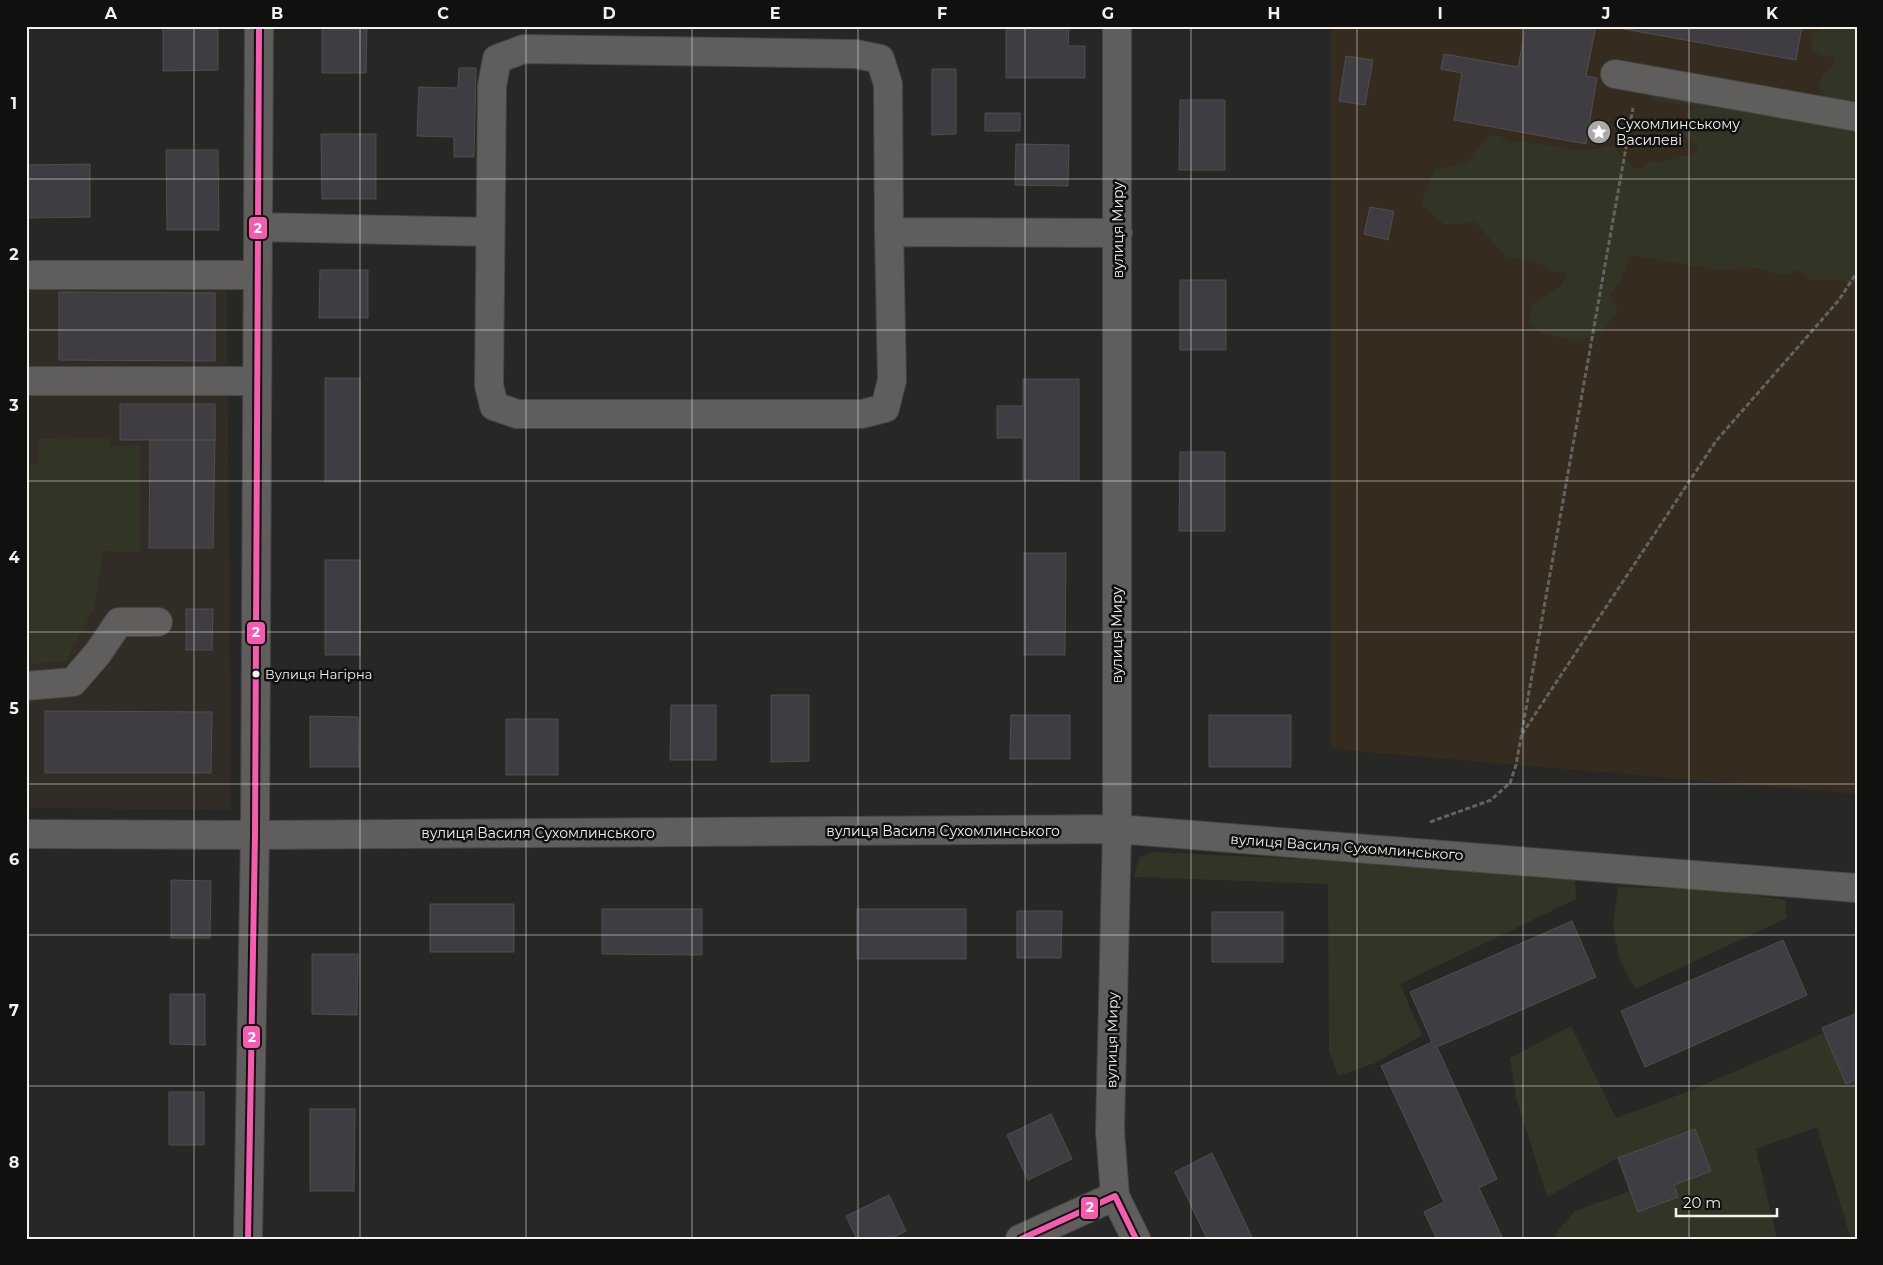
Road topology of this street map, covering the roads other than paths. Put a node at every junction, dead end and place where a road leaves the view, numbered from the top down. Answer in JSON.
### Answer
{"nodes":[{"id":1,"x":259,"y":26,"type":"edge"},
{"id":2,"x":1117,"y":26,"type":"edge"},
{"id":3,"x":1626,"y":76,"type":"road end"},
{"id":4,"x":1857,"y":117,"type":"edge"},
{"id":5,"x":258,"y":227,"type":"junction"},
{"id":6,"x":490,"y":232,"type":"junction"},
{"id":7,"x":888,"y":232,"type":"junction"},
{"id":8,"x":1118,"y":233,"type":"junction"},
{"id":9,"x":26,"y":275,"type":"edge"},
{"id":10,"x":257,"y":275,"type":"junction"},
{"id":11,"x":26,"y":381,"type":"edge"},
{"id":12,"x":257,"y":381,"type":"junction"},
{"id":13,"x":158,"y":622,"type":"dead end"},
{"id":14,"x":26,"y":686,"type":"edge"},
{"id":15,"x":1117,"y":829,"type":"junction"},
{"id":16,"x":26,"y":834,"type":"edge"},
{"id":17,"x":255,"y":836,"type":"junction"},
{"id":18,"x":1857,"y":888,"type":"edge"},
{"id":19,"x":1115,"y":1196,"type":"junction"},
{"id":20,"x":248,"y":1239,"type":"edge"},
{"id":21,"x":1020,"y":1239,"type":"edge"},
{"id":22,"x":1136,"y":1239,"type":"edge"}],
"edges":[{"from":1,"to":5,"type":"street"},
{"from":2,"to":8,"type":"street","name":"вулиця Миру"},
{"from":3,"to":4,"type":"street"},
{"from":5,"to":6,"type":"street"},
{"from":5,"to":10,"type":"street"},
{"from":6,"to":7,"type":"street"},
{"from":6,"to":7,"type":"street"},
{"from":7,"to":8,"type":"street"},
{"from":8,"to":15,"type":"street","name":"вулиця Миру"},
{"from":9,"to":10,"type":"street"},
{"from":10,"to":12,"type":"street"},
{"from":11,"to":12,"type":"street"},
{"from":12,"to":17,"type":"street"},
{"from":13,"to":14,"type":"street"},
{"from":15,"to":17,"type":"street","name":"вулиця Василя Сухомлинського"},
{"from":15,"to":18,"type":"street","name":"вулиця Василя Сухомлинського"},
{"from":15,"to":19,"type":"street","name":"вулиця Миру"},
{"from":16,"to":17,"type":"street","name":"вулиця Василя Сухомлинського"},
{"from":17,"to":20,"type":"street"},
{"from":19,"to":21,"type":"street"},
{"from":19,"to":22,"type":"street","name":"вулиця Миру"}]}
